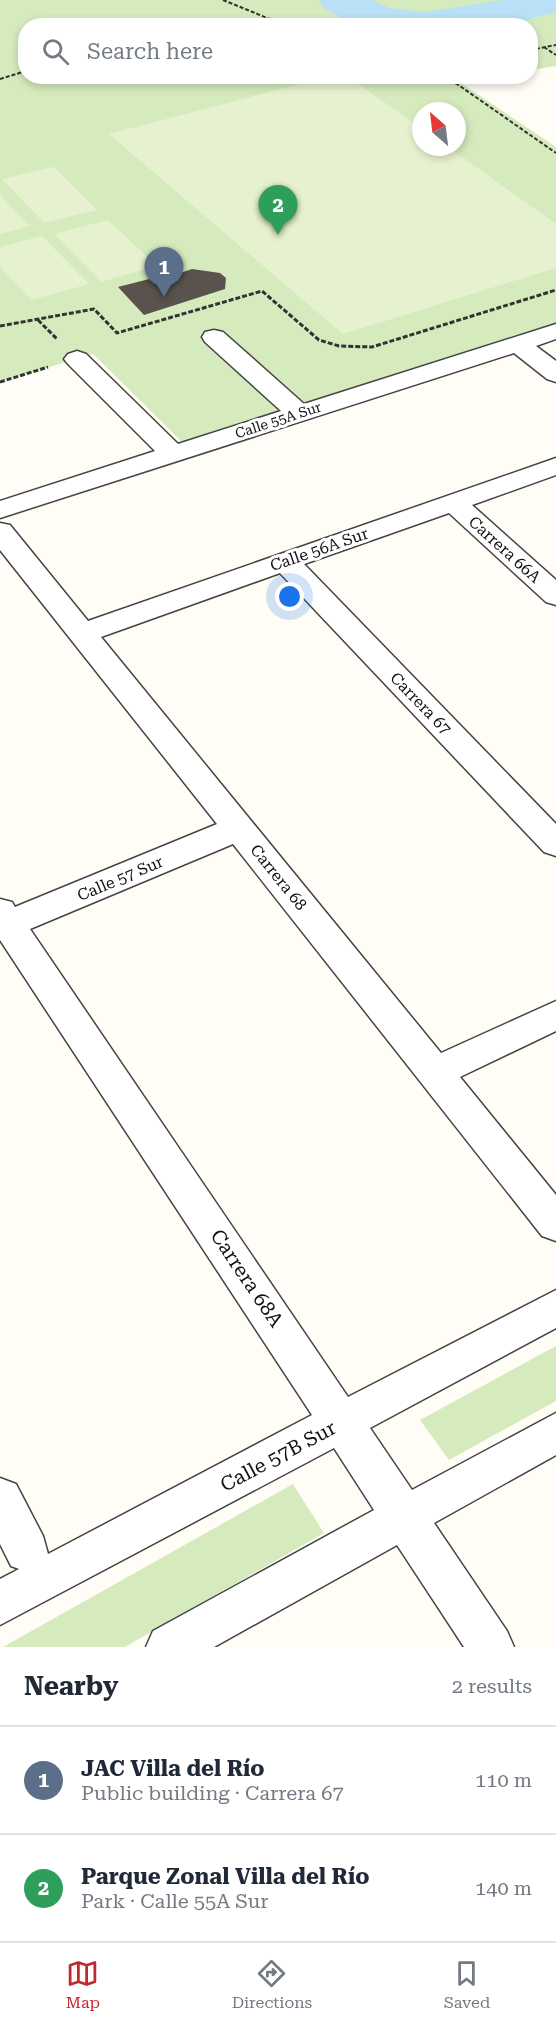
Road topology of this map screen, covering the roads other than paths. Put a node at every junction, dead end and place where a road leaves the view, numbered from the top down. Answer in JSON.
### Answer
{"nodes":[{"id":1,"x":556,"y":331,"type":"edge"},
{"id":2,"x":214,"y":337,"type":"dead end"},
{"id":3,"x":517,"y":343,"type":"junction"},
{"id":4,"x":77,"y":359,"type":"road end"},
{"id":5,"x":556,"y":374,"type":"edge"},
{"id":6,"x":299,"y":413,"type":"junction"},
{"id":7,"x":172,"y":454,"type":"junction"},
{"id":8,"x":556,"y":466,"type":"edge"},
{"id":9,"x":453,"y":502,"type":"junction"},
{"id":10,"x":0,"y":510,"type":"edge"},
{"id":11,"x":0,"y":531,"type":"edge"},
{"id":12,"x":285,"y":561,"type":"junction"},
{"id":13,"x":556,"y":596,"type":"edge"},
{"id":14,"x":82,"y":633,"type":"junction"},
{"id":15,"x":240,"y":828,"type":"junction"},
{"id":16,"x":556,"y":844,"type":"edge"},
{"id":17,"x":3,"y":921,"type":"edge"},
{"id":18,"x":556,"y":1015,"type":"edge"},
{"id":19,"x":436,"y":1072,"type":"junction"},
{"id":20,"x":556,"y":1224,"type":"edge"},
{"id":21,"x":556,"y":1308,"type":"edge"},
{"id":22,"x":342,"y":1422,"type":"junction"},
{"id":23,"x":556,"y":1433,"type":"edge"},
{"id":24,"x":0,"y":1498,"type":"edge"},
{"id":25,"x":405,"y":1516,"type":"junction"},
{"id":26,"x":27,"y":1551,"type":"dead end"},
{"id":27,"x":0,"y":1603,"type":"edge"},
{"id":28,"x":169,"y":1647,"type":"edge"},
{"id":29,"x":491,"y":1647,"type":"edge"}],
"edges":[{"from":1,"to":3,"type":"street","name":"Calle 55A Sur"},
{"from":2,"to":6,"type":"street"},
{"from":3,"to":5,"type":"street"},
{"from":3,"to":6,"type":"street","name":"Calle 55A Sur"},
{"from":4,"to":7,"type":"street"},
{"from":6,"to":7,"type":"street","name":"Calle 55A Sur"},
{"from":7,"to":10,"type":"street","name":"Calle 55A Sur"},
{"from":8,"to":9,"type":"street","name":"Calle 56A Sur"},
{"from":9,"to":12,"type":"street","name":"Calle 56A Sur"},
{"from":9,"to":13,"type":"street","name":"Carrera 66A"},
{"from":11,"to":14,"type":"street","name":"Carrera 68"},
{"from":12,"to":14,"type":"street","name":"Calle 56A Sur"},
{"from":12,"to":16,"type":"street","name":"Carrera 67"},
{"from":14,"to":15,"type":"street","name":"Carrera 68"},
{"from":15,"to":17,"type":"street","name":"Calle 57 Sur"},
{"from":15,"to":19,"type":"street","name":"Carrera 68"},
{"from":17,"to":22,"type":"street","name":"Carrera 68A"},
{"from":18,"to":19,"type":"street"},
{"from":19,"to":20,"type":"street","name":"Carrera 68"},
{"from":21,"to":22,"type":"street","name":"Calle 57B Sur"},
{"from":22,"to":25,"type":"street","name":"Carrera 68A"},
{"from":22,"to":27,"type":"street","name":"Calle 57B Sur"},
{"from":23,"to":25,"type":"street"},
{"from":24,"to":26,"type":"street"},
{"from":25,"to":28,"type":"street"},
{"from":25,"to":29,"type":"street","name":"Carrera 68A"}]}
